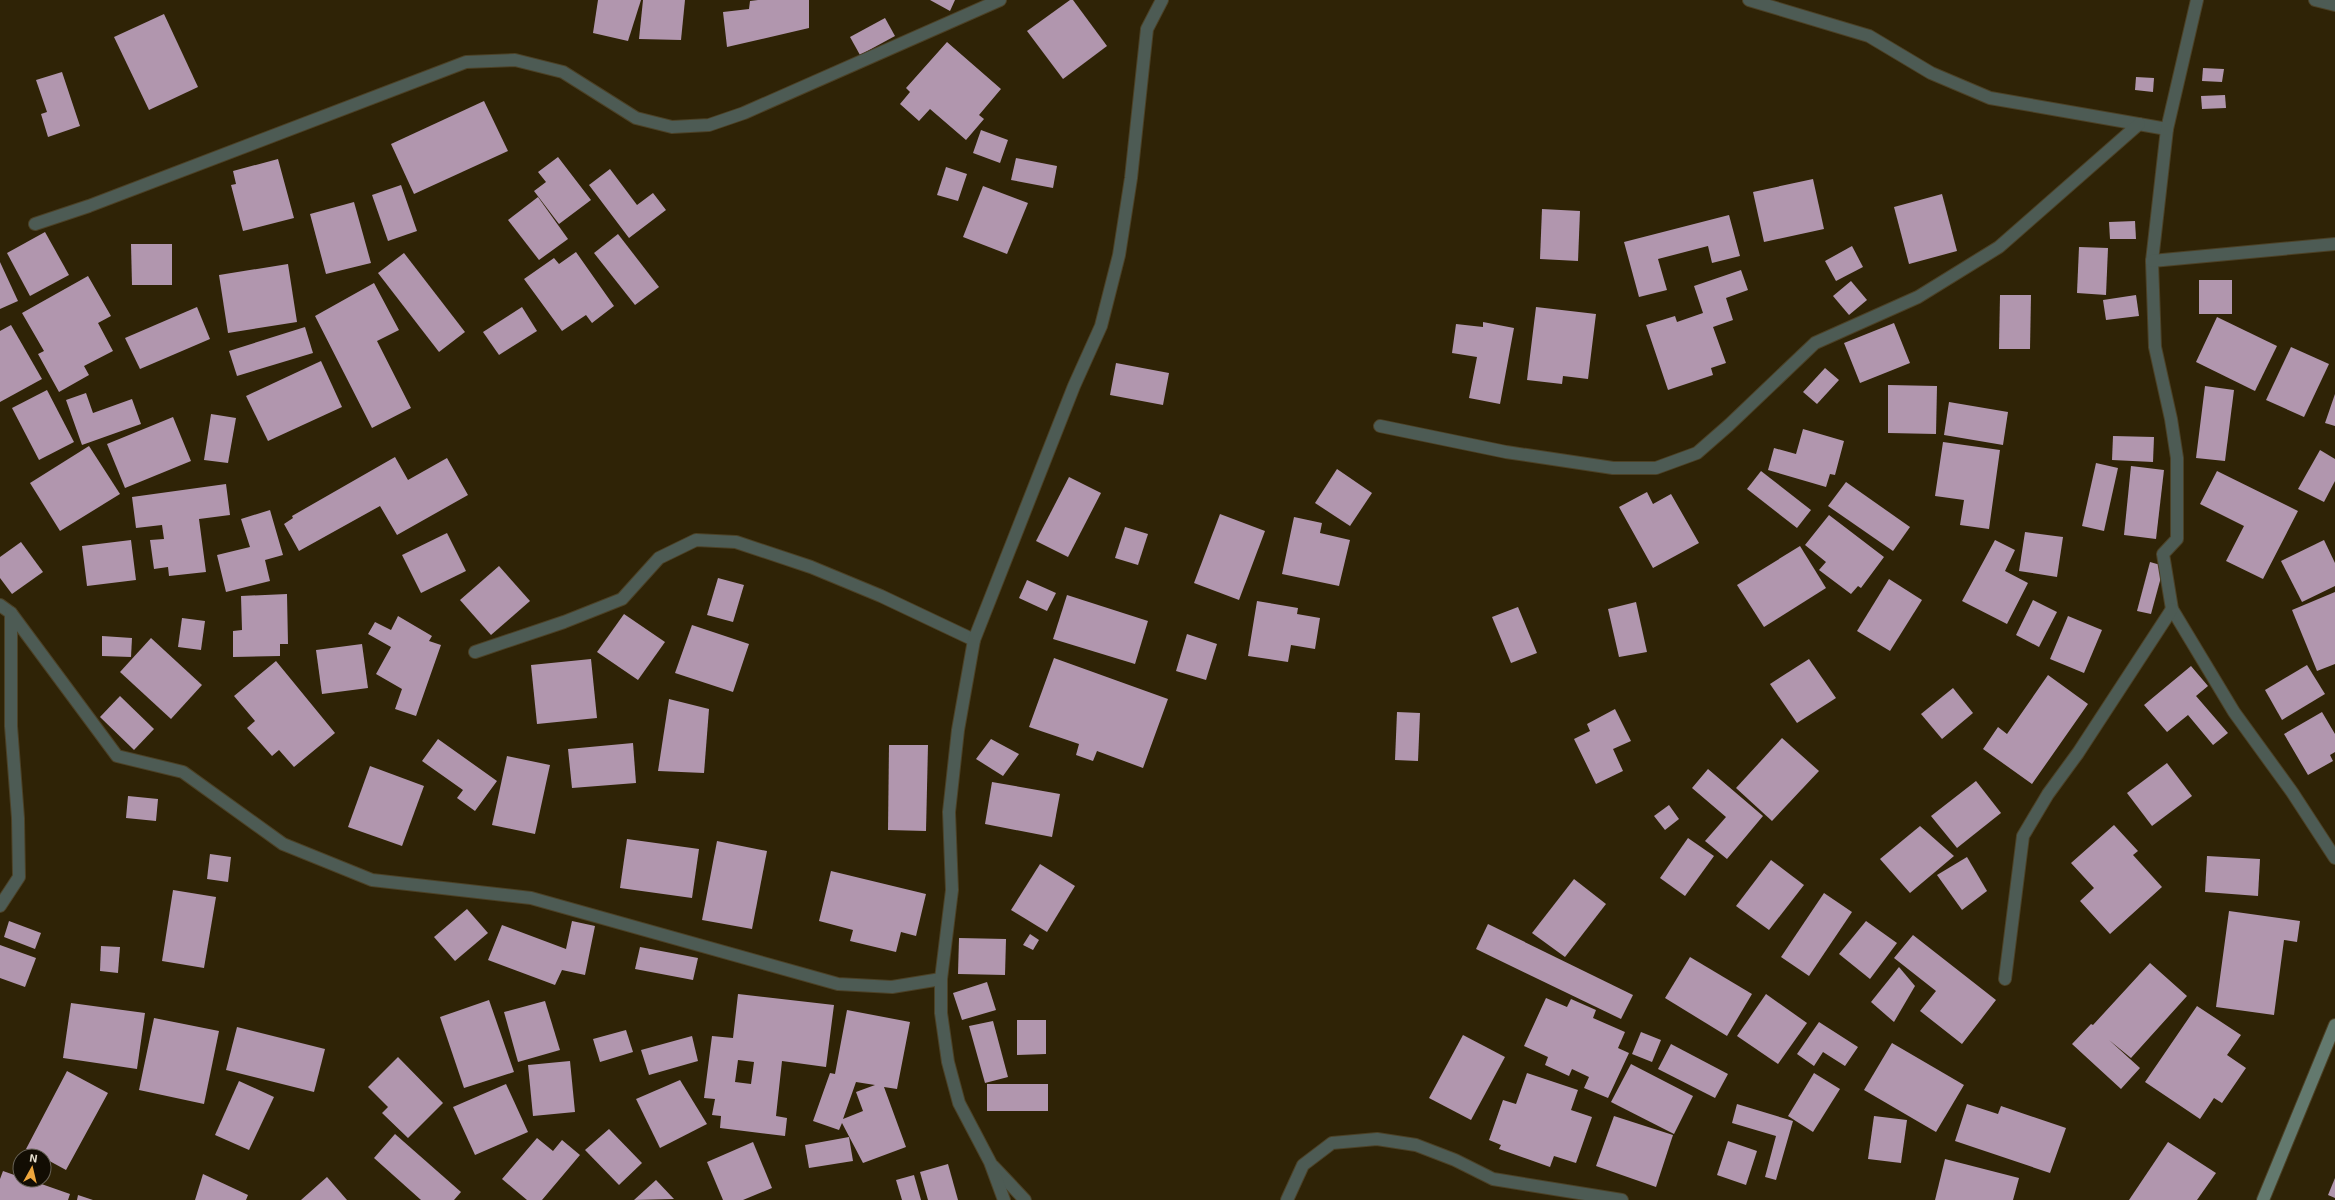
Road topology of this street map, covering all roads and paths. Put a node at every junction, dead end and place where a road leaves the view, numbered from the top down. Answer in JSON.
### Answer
{"nodes":[{"id":1,"x":1000,"y":0,"type":"edge"},
{"id":2,"x":1162,"y":0,"type":"edge"},
{"id":3,"x":1749,"y":0,"type":"edge"},
{"id":4,"x":2197,"y":0,"type":"edge"},
{"id":5,"x":2315,"y":0,"type":"edge"},
{"id":6,"x":2335,"y":5,"type":"edge"},
{"id":7,"x":2139,"y":124,"type":"junction"},
{"id":8,"x":2167,"y":129,"type":"junction"},
{"id":9,"x":35,"y":224,"type":"dead end"},
{"id":10,"x":2335,"y":244,"type":"edge"},
{"id":11,"x":2152,"y":261,"type":"junction"},
{"id":12,"x":1380,"y":426,"type":"dead end"},
{"id":13,"x":0,"y":605,"type":"edge"},
{"id":14,"x":2172,"y":609,"type":"junction"},
{"id":15,"x":11,"y":613,"type":"junction"},
{"id":16,"x":974,"y":640,"type":"junction"},
{"id":17,"x":475,"y":652,"type":"dead end"},
{"id":18,"x":2335,"y":858,"type":"edge"},
{"id":19,"x":0,"y":906,"type":"edge"},
{"id":20,"x":941,"y":979,"type":"junction"},
{"id":21,"x":2005,"y":979,"type":"dead end"},
{"id":22,"x":2335,"y":1025,"type":"edge"},
{"id":23,"x":990,"y":1162,"type":"junction"},
{"id":24,"x":2267,"y":1199,"type":"edge"},
{"id":25,"x":1004,"y":1200,"type":"edge"},
{"id":26,"x":1025,"y":1200,"type":"edge"},
{"id":27,"x":1287,"y":1200,"type":"edge"},
{"id":28,"x":1622,"y":1200,"type":"edge"}],
"edges":[{"from":1,"to":9,"type":"street"},
{"from":2,"to":16,"type":"street"},
{"from":3,"to":7,"type":"street"},
{"from":4,"to":8,"type":"street"},
{"from":5,"to":6,"type":"street"},
{"from":7,"to":8,"type":"street"},
{"from":7,"to":12,"type":"street"},
{"from":8,"to":11,"type":"street"},
{"from":10,"to":11,"type":"street"},
{"from":11,"to":14,"type":"street"},
{"from":13,"to":15,"type":"street"},
{"from":14,"to":18,"type":"street"},
{"from":14,"to":21,"type":"street"},
{"from":15,"to":19,"type":"street"},
{"from":15,"to":20,"type":"street"},
{"from":16,"to":17,"type":"street"},
{"from":16,"to":20,"type":"street"},
{"from":20,"to":23,"type":"street"},
{"from":22,"to":24,"type":"street"},
{"from":23,"to":25,"type":"street"},
{"from":23,"to":26,"type":"street"},
{"from":27,"to":28,"type":"street"}]}
